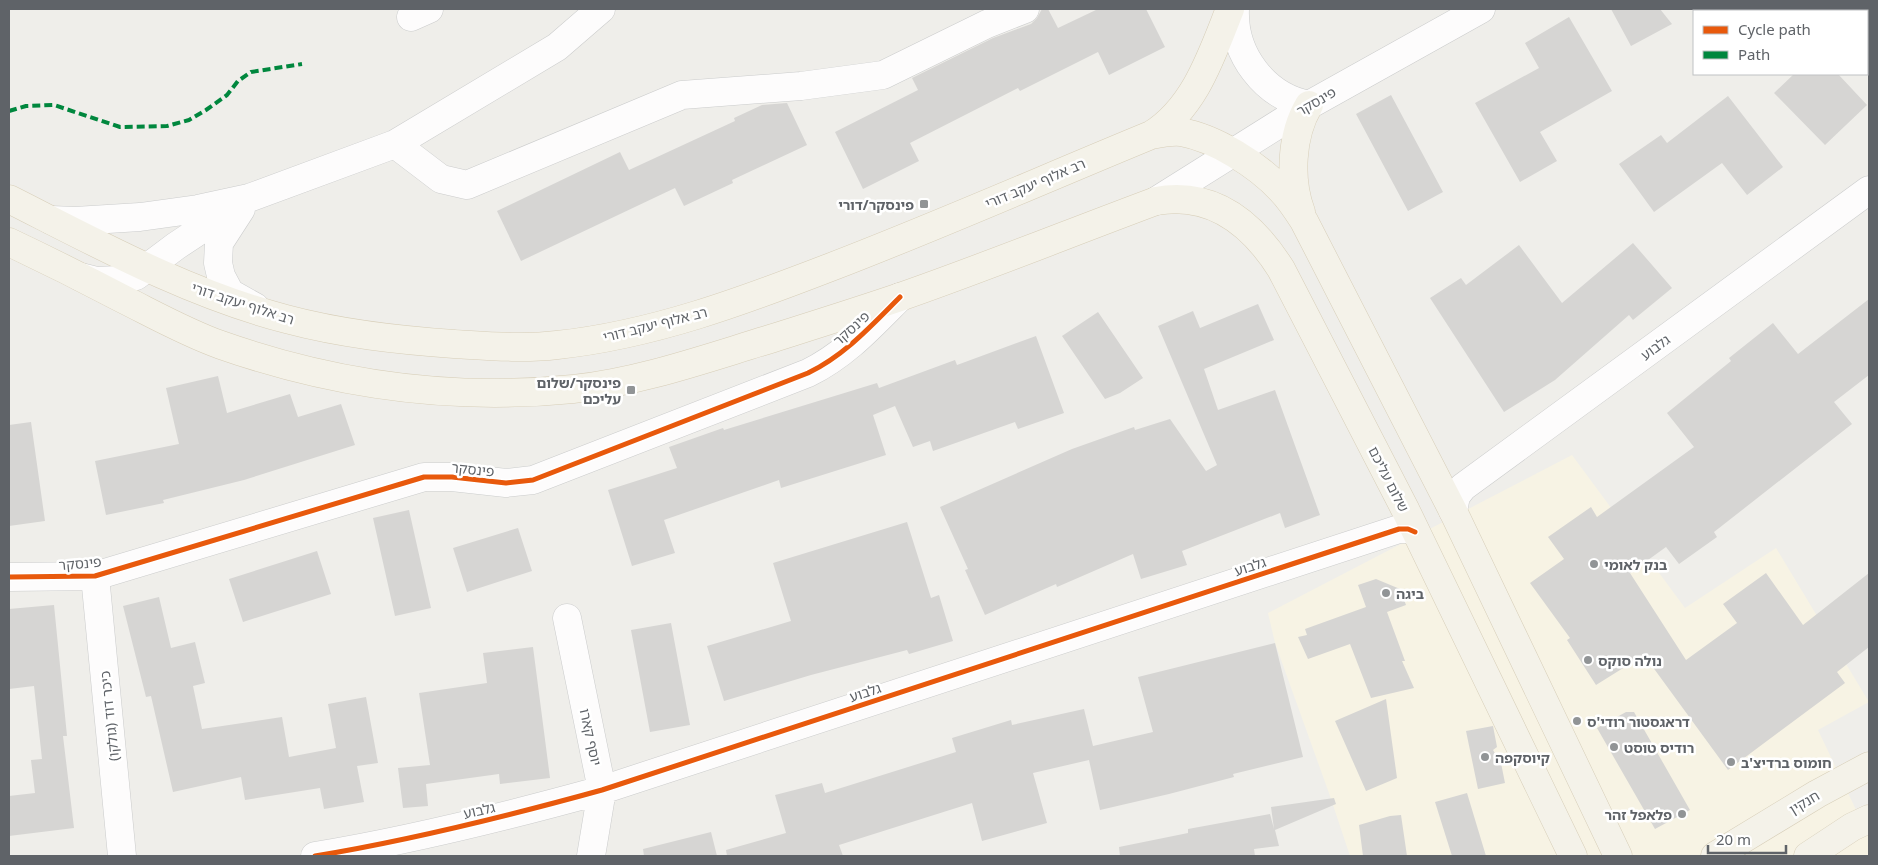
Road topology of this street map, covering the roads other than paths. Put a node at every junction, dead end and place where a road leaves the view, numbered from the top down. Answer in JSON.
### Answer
{"nodes":[{"id":1,"x":601,"y":9,"type":"edge"},
{"id":2,"x":1025,"y":9,"type":"edge"},
{"id":3,"x":1230,"y":9,"type":"edge"},
{"id":4,"x":1235,"y":9,"type":"edge"},
{"id":5,"x":1481,"y":9,"type":"edge"},
{"id":6,"x":1309,"y":105,"type":"junction"},
{"id":7,"x":1150,"y":135,"type":"junction"},
{"id":8,"x":395,"y":144,"type":"junction"},
{"id":9,"x":1232,"y":153,"type":"junction"},
{"id":10,"x":1869,"y":190,"type":"edge"},
{"id":11,"x":9,"y":198,"type":"edge"},
{"id":12,"x":249,"y":198,"type":"junction"},
{"id":13,"x":1156,"y":201,"type":"junction"},
{"id":14,"x":51,"y":220,"type":"junction"},
{"id":15,"x":1304,"y":221,"type":"junction"},
{"id":16,"x":9,"y":242,"type":"edge"},
{"id":17,"x":148,"y":267,"type":"junction"},
{"id":18,"x":82,"y":278,"type":"junction"},
{"id":19,"x":900,"y":297,"type":"junction"},
{"id":20,"x":264,"y":312,"type":"junction"},
{"id":21,"x":1453,"y":511,"type":"junction"},
{"id":22,"x":1415,"y":532,"type":"junction"},
{"id":23,"x":95,"y":576,"type":"junction"},
{"id":24,"x":9,"y":577,"type":"edge"},
{"id":25,"x":567,"y":618,"type":"dead end"},
{"id":26,"x":1869,"y":766,"type":"edge"},
{"id":27,"x":602,"y":790,"type":"junction"},
{"id":28,"x":1869,"y":819,"type":"edge"},
{"id":29,"x":1714,"y":854,"type":"edge"},
{"id":30,"x":1620,"y":855,"type":"edge"},
{"id":31,"x":122,"y":856,"type":"edge"},
{"id":32,"x":315,"y":856,"type":"edge"},
{"id":33,"x":591,"y":856,"type":"edge"},
{"id":34,"x":1573,"y":856,"type":"edge"},
{"id":35,"x":1808,"y":856,"type":"edge"}],
"edges":[{"from":1,"to":8,"type":"street"},
{"from":2,"to":8,"type":"street"},
{"from":3,"to":7,"type":"main road"},
{"from":4,"to":6,"type":"street"},
{"from":5,"to":6,"type":"street","name":"פינסקר"},
{"from":6,"to":9,"type":"street","name":"פינסקר"},
{"from":6,"to":15,"type":"main road"},
{"from":7,"to":9,"type":"main road","name":"רב אלוף יעקב דורי"},
{"from":7,"to":20,"type":"main road","name":"רב אלוף יעקב דורי"},
{"from":8,"to":12,"type":"street"},
{"from":9,"to":13,"type":"street","name":"פינסקר"},
{"from":9,"to":15,"type":"main road"},
{"from":10,"to":21,"type":"street","name":"גלבוע"},
{"from":11,"to":14,"type":"main road","name":"רב אלוף יעקב דורי"},
{"from":12,"to":14,"type":"street"},
{"from":12,"to":17,"type":"street"},
{"from":12,"to":20,"type":"street"},
{"from":13,"to":19,"type":"main road"},
{"from":13,"to":22,"type":"main road","name":"שלום עליכם"},
{"from":14,"to":17,"type":"main road","name":"רב אלוף יעקב דורי"},
{"from":15,"to":21,"type":"main road"},
{"from":16,"to":18,"type":"main road"},
{"from":17,"to":18,"type":"street"},
{"from":17,"to":20,"type":"main road","name":"רב אלוף יעקב דורי"},
{"from":18,"to":19,"type":"main road"},
{"from":19,"to":23,"type":"street","name":"פינסקר"},
{"from":21,"to":30,"type":"main road"},
{"from":22,"to":27,"type":"street","name":"גלבוע"},
{"from":22,"to":34,"type":"main road","name":"שלום עליכם"},
{"from":23,"to":24,"type":"street","name":"פינסקר"},
{"from":23,"to":31,"type":"street","name":"כיכר דוד (גולקו)"},
{"from":25,"to":27,"type":"street","name":"יוסף קארו"},
{"from":26,"to":29,"type":"main road","name":"חנקין"},
{"from":27,"to":32,"type":"street","name":"גלבוע"},
{"from":27,"to":33,"type":"street","name":"יוסף קארו"},
{"from":28,"to":35,"type":"main road"}]}
